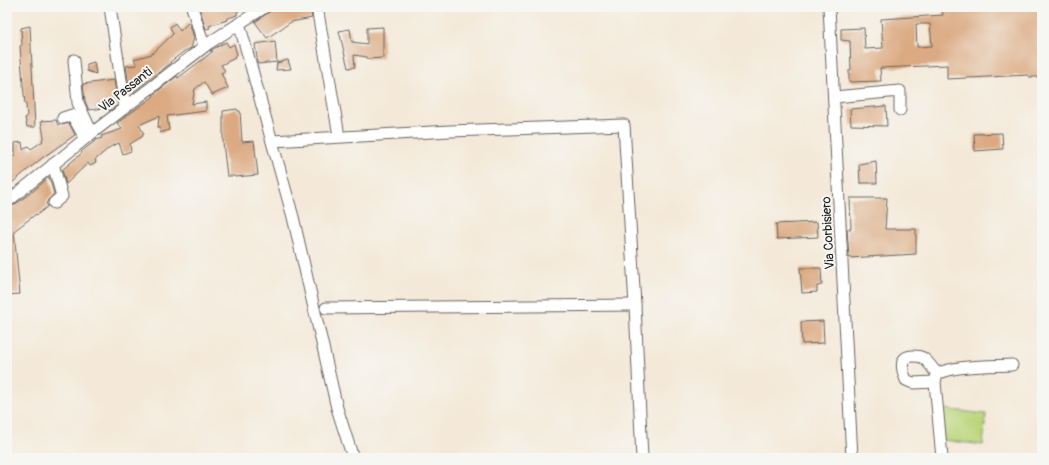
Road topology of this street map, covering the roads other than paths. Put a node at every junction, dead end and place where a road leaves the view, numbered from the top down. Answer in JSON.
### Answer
{"nodes":[{"id":1,"x":110,"y":7,"type":"edge"},
{"id":2,"x":192,"y":7,"type":"edge"},
{"id":3,"x":265,"y":7,"type":"edge"},
{"id":4,"x":317,"y":7,"type":"edge"},
{"id":5,"x":829,"y":7,"type":"edge"},
{"id":6,"x":239,"y":23,"type":"junction"},
{"id":7,"x":204,"y":46,"type":"junction"},
{"id":8,"x":74,"y":60,"type":"dead end"},
{"id":9,"x":834,"y":97,"type":"junction"},
{"id":10,"x":125,"y":107,"type":"junction"},
{"id":11,"x":900,"y":110,"type":"dead end"},
{"id":12,"x":63,"y":118,"type":"dead end"},
{"id":13,"x":338,"y":130,"type":"dead end"},
{"id":14,"x":89,"y":135,"type":"junction"},
{"id":15,"x":272,"y":142,"type":"junction"},
{"id":16,"x":52,"y":164,"type":"junction"},
{"id":17,"x":7,"y":202,"type":"edge"},
{"id":18,"x":54,"y":203,"type":"dead end"},
{"id":19,"x":635,"y":305,"type":"junction"},
{"id":20,"x":326,"y":308,"type":"dead end"},
{"id":21,"x":1012,"y":365,"type":"dead end"},
{"id":22,"x":353,"y":458,"type":"edge"},
{"id":23,"x":642,"y":458,"type":"edge"},
{"id":24,"x":852,"y":458,"type":"edge"},
{"id":25,"x":942,"y":458,"type":"edge"}],
"edges":[{"from":1,"to":10,"type":"street"},
{"from":2,"to":7,"type":"street"},
{"from":3,"to":6,"type":"street","name":"Via Passanti"},
{"from":4,"to":13,"type":"street"},
{"from":5,"to":9,"type":"street","name":"Via Corbisiero"},
{"from":6,"to":7,"type":"street","name":"Via Passanti"},
{"from":6,"to":15,"type":"street"},
{"from":7,"to":10,"type":"street","name":"Via Passanti"},
{"from":8,"to":14,"type":"street"},
{"from":9,"to":11,"type":"street"},
{"from":9,"to":24,"type":"street","name":"Via Corbisiero"},
{"from":10,"to":14,"type":"street","name":"Via Passanti"},
{"from":12,"to":14,"type":"street"},
{"from":14,"to":16,"type":"street","name":"Via Passanti"},
{"from":15,"to":19,"type":"street"},
{"from":15,"to":22,"type":"street"},
{"from":16,"to":17,"type":"street","name":"Via Passanti"},
{"from":16,"to":18,"type":"street"},
{"from":19,"to":20,"type":"street"},
{"from":19,"to":23,"type":"street"},
{"from":21,"to":25,"type":"street"}]}
